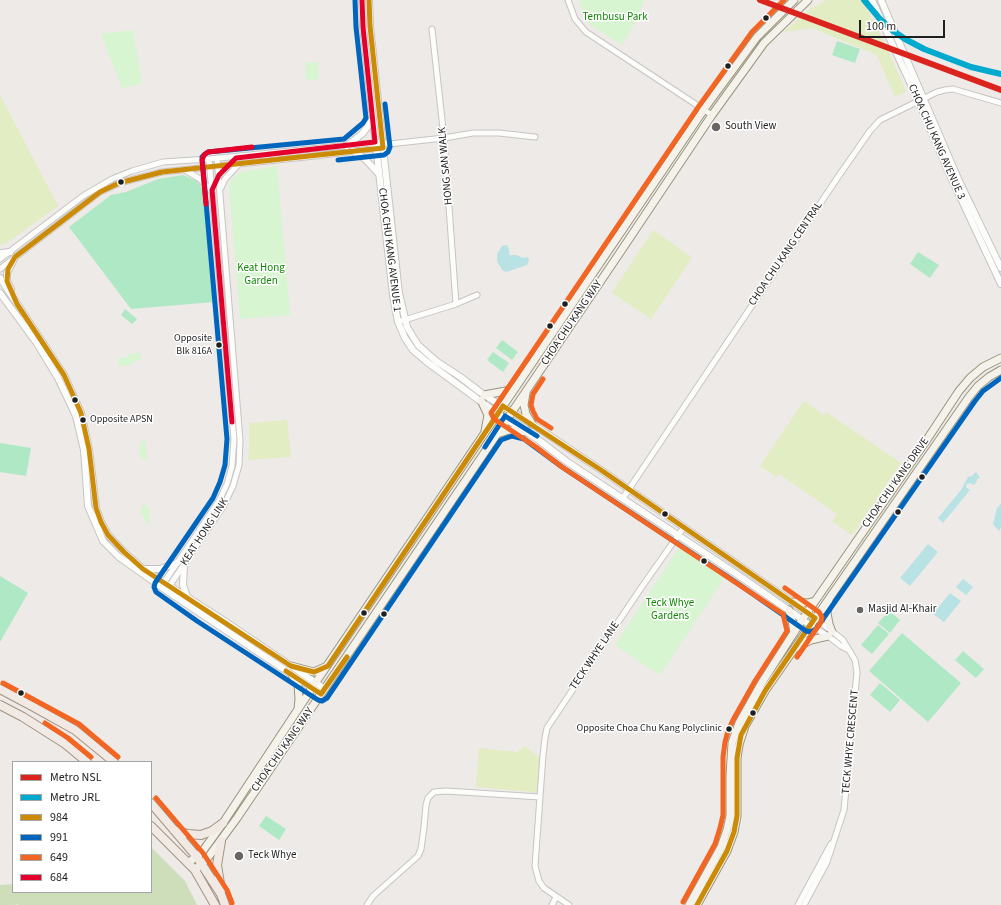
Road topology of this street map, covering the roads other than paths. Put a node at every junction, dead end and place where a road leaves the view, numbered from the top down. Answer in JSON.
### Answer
{"nodes":[{"id":1,"x":362,"y":0,"type":"edge"},
{"id":2,"x":369,"y":0,"type":"edge"},
{"id":3,"x":568,"y":0,"type":"edge"},
{"id":4,"x":794,"y":0,"type":"edge"},
{"id":5,"x":808,"y":0,"type":"edge"},
{"id":6,"x":872,"y":0,"type":"edge"},
{"id":7,"x":881,"y":0,"type":"edge"},
{"id":8,"x":432,"y":29,"type":"dead end"},
{"id":9,"x":922,"y":100,"type":"junction"},
{"id":10,"x":1001,"y":103,"type":"edge"},
{"id":11,"x":704,"y":110,"type":"junction"},
{"id":12,"x":712,"y":115,"type":"junction"},
{"id":13,"x":373,"y":119,"type":"junction"},
{"id":14,"x":535,"y":136,"type":"dead end"},
{"id":15,"x":444,"y":138,"type":"junction"},
{"id":16,"x":381,"y":145,"type":"junction"},
{"id":17,"x":347,"y":146,"type":"junction"},
{"id":18,"x":353,"y":151,"type":"junction"},
{"id":19,"x":243,"y":156,"type":"junction"},
{"id":20,"x":216,"y":158,"type":"junction"},
{"id":21,"x":209,"y":159,"type":"junction"},
{"id":22,"x":240,"y":164,"type":"junction"},
{"id":23,"x":217,"y":167,"type":"junction"},
{"id":24,"x":209,"y":168,"type":"junction"},
{"id":25,"x":185,"y":170,"type":"junction"},
{"id":26,"x":379,"y":174,"type":"junction"},
{"id":27,"x":212,"y":192,"type":"junction"},
{"id":28,"x":219,"y":192,"type":"junction"},
{"id":29,"x":10,"y":252,"type":"junction"},
{"id":30,"x":0,"y":253,"type":"edge"},
{"id":31,"x":15,"y":257,"type":"junction"},
{"id":32,"x":0,"y":259,"type":"edge"},
{"id":33,"x":1001,"y":268,"type":"edge"},
{"id":34,"x":0,"y":269,"type":"edge"},
{"id":35,"x":0,"y":278,"type":"edge"},
{"id":36,"x":1001,"y":284,"type":"edge"},
{"id":37,"x":0,"y":293,"type":"edge"},
{"id":38,"x":477,"y":296,"type":"dead end"},
{"id":39,"x":17,"y":304,"type":"junction"},
{"id":40,"x":456,"y":304,"type":"junction"},
{"id":41,"x":415,"y":317,"type":"junction"},
{"id":42,"x":404,"y":319,"type":"junction"},
{"id":43,"x":398,"y":322,"type":"junction"},
{"id":44,"x":407,"y":327,"type":"junction"},
{"id":45,"x":1001,"y":358,"type":"edge"},
{"id":46,"x":1001,"y":370,"type":"edge"},
{"id":47,"x":516,"y":387,"type":"junction"},
{"id":48,"x":526,"y":391,"type":"junction"},
{"id":49,"x":482,"y":397,"type":"junction"},
{"id":50,"x":503,"y":406,"type":"junction"},
{"id":51,"x":512,"y":412,"type":"junction"},
{"id":52,"x":498,"y":414,"type":"junction"},
{"id":53,"x":507,"y":419,"type":"junction"},
{"id":54,"x":532,"y":424,"type":"junction"},
{"id":55,"x":527,"y":432,"type":"junction"},
{"id":56,"x":496,"y":434,"type":"junction"},
{"id":57,"x":484,"y":435,"type":"junction"},
{"id":58,"x":629,"y":489,"type":"junction"},
{"id":59,"x":623,"y":498,"type":"junction"},
{"id":60,"x":684,"y":527,"type":"junction"},
{"id":61,"x":678,"y":536,"type":"junction"},
{"id":62,"x":110,"y":538,"type":"junction"},
{"id":63,"x":105,"y":544,"type":"junction"},
{"id":64,"x":177,"y":563,"type":"junction"},
{"id":65,"x":184,"y":566,"type":"junction"},
{"id":66,"x":144,"y":569,"type":"junction"},
{"id":67,"x":165,"y":586,"type":"junction"},
{"id":68,"x":830,"y":597,"type":"junction"},
{"id":69,"x":188,"y":599,"type":"junction"},
{"id":70,"x":815,"y":601,"type":"junction"},
{"id":71,"x":793,"y":602,"type":"junction"},
{"id":72,"x":789,"y":610,"type":"junction"},
{"id":73,"x":807,"y":612,"type":"junction"},
{"id":74,"x":815,"y":618,"type":"junction"},
{"id":75,"x":802,"y":620,"type":"junction"},
{"id":76,"x":810,"y":625,"type":"junction"},
{"id":77,"x":794,"y":633,"type":"junction"},
{"id":78,"x":830,"y":634,"type":"junction"},
{"id":79,"x":795,"y":648,"type":"junction"},
{"id":80,"x":291,"y":666,"type":"junction"},
{"id":81,"x":328,"y":666,"type":"junction"},
{"id":82,"x":292,"y":675,"type":"junction"},
{"id":83,"x":314,"y":686,"type":"junction"},
{"id":84,"x":0,"y":690,"type":"edge"},
{"id":85,"x":323,"y":692,"type":"junction"},
{"id":86,"x":0,"y":704,"type":"edge"},
{"id":87,"x":297,"y":712,"type":"junction"},
{"id":88,"x":86,"y":761,"type":"edge"},
{"id":89,"x":113,"y":761,"type":"edge"},
{"id":90,"x":540,"y":798,"type":"junction"},
{"id":91,"x":152,"y":804,"type":"edge"},
{"id":92,"x":223,"y":823,"type":"junction"},
{"id":93,"x":152,"y":827,"type":"edge"},
{"id":94,"x":174,"y":830,"type":"junction"},
{"id":95,"x":836,"y":834,"type":"junction"},
{"id":96,"x":221,"y":842,"type":"junction"},
{"id":97,"x":199,"y":860,"type":"junction"},
{"id":98,"x":188,"y":863,"type":"junction"},
{"id":99,"x":195,"y":870,"type":"junction"},
{"id":100,"x":221,"y":894,"type":"junction"},
{"id":101,"x":556,"y":897,"type":"junction"},
{"id":102,"x":215,"y":905,"type":"edge"},
{"id":103,"x":225,"y":905,"type":"edge"},
{"id":104,"x":367,"y":905,"type":"edge"},
{"id":105,"x":552,"y":905,"type":"edge"},
{"id":106,"x":569,"y":905,"type":"edge"},
{"id":107,"x":688,"y":905,"type":"edge"},
{"id":108,"x":697,"y":905,"type":"edge"},
{"id":109,"x":798,"y":905,"type":"edge"},
{"id":110,"x":804,"y":905,"type":"edge"}],
"edges":[{"from":1,"to":13,"type":"street","name":"CHOA CHU KANG AVENUE 1"},
{"from":2,"to":16,"type":"street","name":"CHOA CHU KANG AVENUE 1"},
{"from":3,"to":11,"type":"street"},
{"from":4,"to":11,"type":"main road","name":"CHOA CHU KANG WAY"},
{"from":5,"to":12,"type":"main road","name":"CHOA CHU KANG WAY"},
{"from":6,"to":9,"type":"street","name":"CHOA CHU KANG AVENUE 3"},
{"from":7,"to":9,"type":"street","name":"CHOA CHU KANG AVENUE 3"},
{"from":8,"to":15,"type":"street","name":"HONG SAN WALK"},
{"from":9,"to":10,"type":"street","name":"CHOA CHU KANG CENTRAL"},
{"from":9,"to":33,"type":"street","name":"CHOA CHU KANG AVENUE 3"},
{"from":9,"to":36,"type":"street","name":"CHOA CHU KANG AVENUE 3"},
{"from":9,"to":58,"type":"street","name":"CHOA CHU KANG CENTRAL"},
{"from":11,"to":12,"type":"street"},
{"from":11,"to":47,"type":"main road","name":"CHOA CHU KANG WAY"},
{"from":12,"to":48,"type":"main road","name":"CHOA CHU KANG WAY"},
{"from":13,"to":16,"type":"street","name":"CHOA CHU KANG AVENUE 1"},
{"from":13,"to":17,"type":"street"},
{"from":14,"to":15,"type":"street"},
{"from":15,"to":16,"type":"street"},
{"from":15,"to":40,"type":"street","name":"HONG SAN WALK"},
{"from":16,"to":17,"type":"street"},
{"from":16,"to":18,"type":"street"},
{"from":16,"to":26,"type":"street","name":"CHOA CHU KANG AVENUE 1"},
{"from":16,"to":42,"type":"street","name":"CHOA CHU KANG AVENUE 1"},
{"from":17,"to":19,"type":"street"},
{"from":18,"to":22,"type":"street"},
{"from":18,"to":26,"type":"street"},
{"from":19,"to":20,"type":"street"},
{"from":19,"to":22,"type":"street"},
{"from":20,"to":21,"type":"street"},
{"from":20,"to":23,"type":"street","name":"KEAT HONG LINK"},
{"from":21,"to":24,"type":"street","name":"KEAT HONG LINK"},
{"from":21,"to":29,"type":"street"},
{"from":22,"to":23,"type":"street"},
{"from":22,"to":28,"type":"street"},
{"from":23,"to":24,"type":"street"},
{"from":23,"to":28,"type":"street","name":"KEAT HONG LINK"},
{"from":24,"to":25,"type":"street"},
{"from":24,"to":27,"type":"street","name":"KEAT HONG LINK"},
{"from":25,"to":27,"type":"street"},
{"from":25,"to":31,"type":"street"},
{"from":26,"to":43,"type":"street","name":"CHOA CHU KANG AVENUE 1"},
{"from":27,"to":64,"type":"street","name":"KEAT HONG LINK"},
{"from":28,"to":65,"type":"street","name":"KEAT HONG LINK"},
{"from":29,"to":30,"type":"street"},
{"from":29,"to":32,"type":"street"},
{"from":31,"to":34,"type":"street"},
{"from":31,"to":39,"type":"street"},
{"from":35,"to":39,"type":"street"},
{"from":37,"to":63,"type":"street"},
{"from":38,"to":40,"type":"street"},
{"from":39,"to":62,"type":"street"},
{"from":40,"to":41,"type":"street"},
{"from":41,"to":42,"type":"street"},
{"from":41,"to":44,"type":"street"},
{"from":42,"to":43,"type":"street"},
{"from":42,"to":44,"type":"street","name":"CHOA CHU KANG AVENUE 1"},
{"from":43,"to":49,"type":"street","name":"CHOA CHU KANG AVENUE 1"},
{"from":44,"to":49,"type":"street","name":"CHOA CHU KANG AVENUE 1"},
{"from":45,"to":70,"type":"main road","name":"CHOA CHU KANG DRIVE"},
{"from":46,"to":68,"type":"main road","name":"CHOA CHU KANG DRIVE"},
{"from":47,"to":49,"type":"main road"},
{"from":47,"to":50,"type":"main road","name":"CHOA CHU KANG WAY"},
{"from":48,"to":51,"type":"main road","name":"CHOA CHU KANG WAY"},
{"from":48,"to":54,"type":"main road"},
{"from":49,"to":50,"type":"street","name":"CHOA CHU KANG AVENUE 1"},
{"from":49,"to":52,"type":"street","name":"CHOA CHU KANG AVENUE 1"},
{"from":49,"to":57,"type":"main road"},
{"from":50,"to":51,"type":"street","name":"CHOA CHU KANG AVENUE 1"},
{"from":50,"to":52,"type":"main road","name":"CHOA CHU KANG WAY"},
{"from":51,"to":53,"type":"main road","name":"CHOA CHU KANG WAY"},
{"from":51,"to":54,"type":"street","name":"CHOA CHU KANG AVENUE 1"},
{"from":52,"to":53,"type":"street","name":"CHOA CHU KANG AVENUE 1"},
{"from":52,"to":57,"type":"main road","name":"CHOA CHU KANG WAY"},
{"from":53,"to":55,"type":"street","name":"CHOA CHU KANG AVENUE 1"},
{"from":53,"to":56,"type":"main road","name":"CHOA CHU KANG WAY"},
{"from":54,"to":58,"type":"street","name":"CHOA CHU KANG AVENUE 1"},
{"from":55,"to":56,"type":"main road"},
{"from":55,"to":59,"type":"street","name":"CHOA CHU KANG AVENUE 1"},
{"from":56,"to":85,"type":"main road","name":"CHOA CHU KANG WAY"},
{"from":57,"to":81,"type":"main road","name":"CHOA CHU KANG WAY"},
{"from":58,"to":59,"type":"street","name":"CHOA CHU KANG CENTRAL"},
{"from":58,"to":60,"type":"street","name":"CHOA CHU KANG AVENUE 1"},
{"from":59,"to":61,"type":"street","name":"CHOA CHU KANG AVENUE 1"},
{"from":60,"to":61,"type":"street","name":"TECK WHYE LANE"},
{"from":60,"to":71,"type":"street","name":"CHOA CHU KANG AVENUE 1"},
{"from":61,"to":72,"type":"street","name":"CHOA CHU KANG AVENUE 1"},
{"from":61,"to":90,"type":"street","name":"TECK WHYE LANE"},
{"from":62,"to":63,"type":"street"},
{"from":62,"to":66,"type":"street"},
{"from":63,"to":67,"type":"street"},
{"from":64,"to":66,"type":"street"},
{"from":64,"to":67,"type":"street","name":"KEAT HONG LINK"},
{"from":65,"to":67,"type":"street","name":"KEAT HONG LINK"},
{"from":65,"to":69,"type":"street"},
{"from":66,"to":67,"type":"street"},
{"from":67,"to":69,"type":"street"},
{"from":67,"to":82,"type":"street"},
{"from":68,"to":74,"type":"main road","name":"CHOA CHU KANG DRIVE"},
{"from":68,"to":78,"type":"main road"},
{"from":69,"to":80,"type":"street"},
{"from":70,"to":71,"type":"main road"},
{"from":70,"to":73,"type":"main road","name":"CHOA CHU KANG DRIVE"},
{"from":71,"to":73,"type":"street","name":"CHOA CHU KANG AVENUE 1"},
{"from":72,"to":75,"type":"street","name":"CHOA CHU KANG AVENUE 1"},
{"from":72,"to":77,"type":"main road"},
{"from":73,"to":74,"type":"street","name":"CHOA CHU KANG AVENUE 1"},
{"from":73,"to":75,"type":"main road","name":"CHOA CHU KANG DRIVE"},
{"from":74,"to":76,"type":"main road","name":"CHOA CHU KANG DRIVE"},
{"from":74,"to":78,"type":"street","name":"TECK WHYE CRESCENT"},
{"from":75,"to":76,"type":"street","name":"CHOA CHU KANG AVENUE 1"},
{"from":75,"to":77,"type":"main road","name":"CHOA CHU KANG DRIVE"},
{"from":76,"to":78,"type":"street","name":"TECK WHYE CRESCENT"},
{"from":76,"to":79,"type":"main road","name":"CHOA CHU KANG DRIVE"},
{"from":77,"to":107,"type":"main road","name":"CHOA CHU KANG DRIVE"},
{"from":78,"to":79,"type":"main road"},
{"from":78,"to":95,"type":"street","name":"TECK WHYE CRESCENT"},
{"from":79,"to":108,"type":"main road","name":"CHOA CHU KANG DRIVE"},
{"from":80,"to":81,"type":"main road"},
{"from":80,"to":83,"type":"street"},
{"from":81,"to":83,"type":"main road","name":"CHOA CHU KANG WAY"},
{"from":82,"to":83,"type":"street"},
{"from":82,"to":87,"type":"main road"},
{"from":83,"to":85,"type":"street"},
{"from":83,"to":87,"type":"main road","name":"CHOA CHU KANG WAY"},
{"from":84,"to":89,"type":"main road"},
{"from":85,"to":96,"type":"main road","name":"CHOA CHU KANG WAY"},
{"from":86,"to":88,"type":"main road"},
{"from":87,"to":92,"type":"main road","name":"CHOA CHU KANG WAY"},
{"from":90,"to":101,"type":"street","name":"TECK WHYE LANE"},
{"from":90,"to":104,"type":"street"},
{"from":91,"to":94,"type":"main road"},
{"from":92,"to":94,"type":"main road"},
{"from":92,"to":97,"type":"main road","name":"CHOA CHU KANG WAY"},
{"from":93,"to":98,"type":"main road"},
{"from":94,"to":97,"type":"main road"},
{"from":95,"to":109,"type":"street","name":"TECK WHYE CRESCENT"},
{"from":95,"to":110,"type":"street","name":"TECK WHYE CRESCENT"},
{"from":96,"to":97,"type":"main road","name":"CHOA CHU KANG WAY"},
{"from":96,"to":100,"type":"main road"},
{"from":97,"to":98,"type":"main road","name":"CHOA CHU KANG WAY"},
{"from":97,"to":99,"type":"main road","name":"CHOA CHU KANG WAY"},
{"from":97,"to":100,"type":"main road"},
{"from":98,"to":99,"type":"main road"},
{"from":99,"to":102,"type":"main road"},
{"from":100,"to":103,"type":"main road"},
{"from":101,"to":105,"type":"street"},
{"from":101,"to":106,"type":"street","name":"TECK WHYE LANE"}]}
